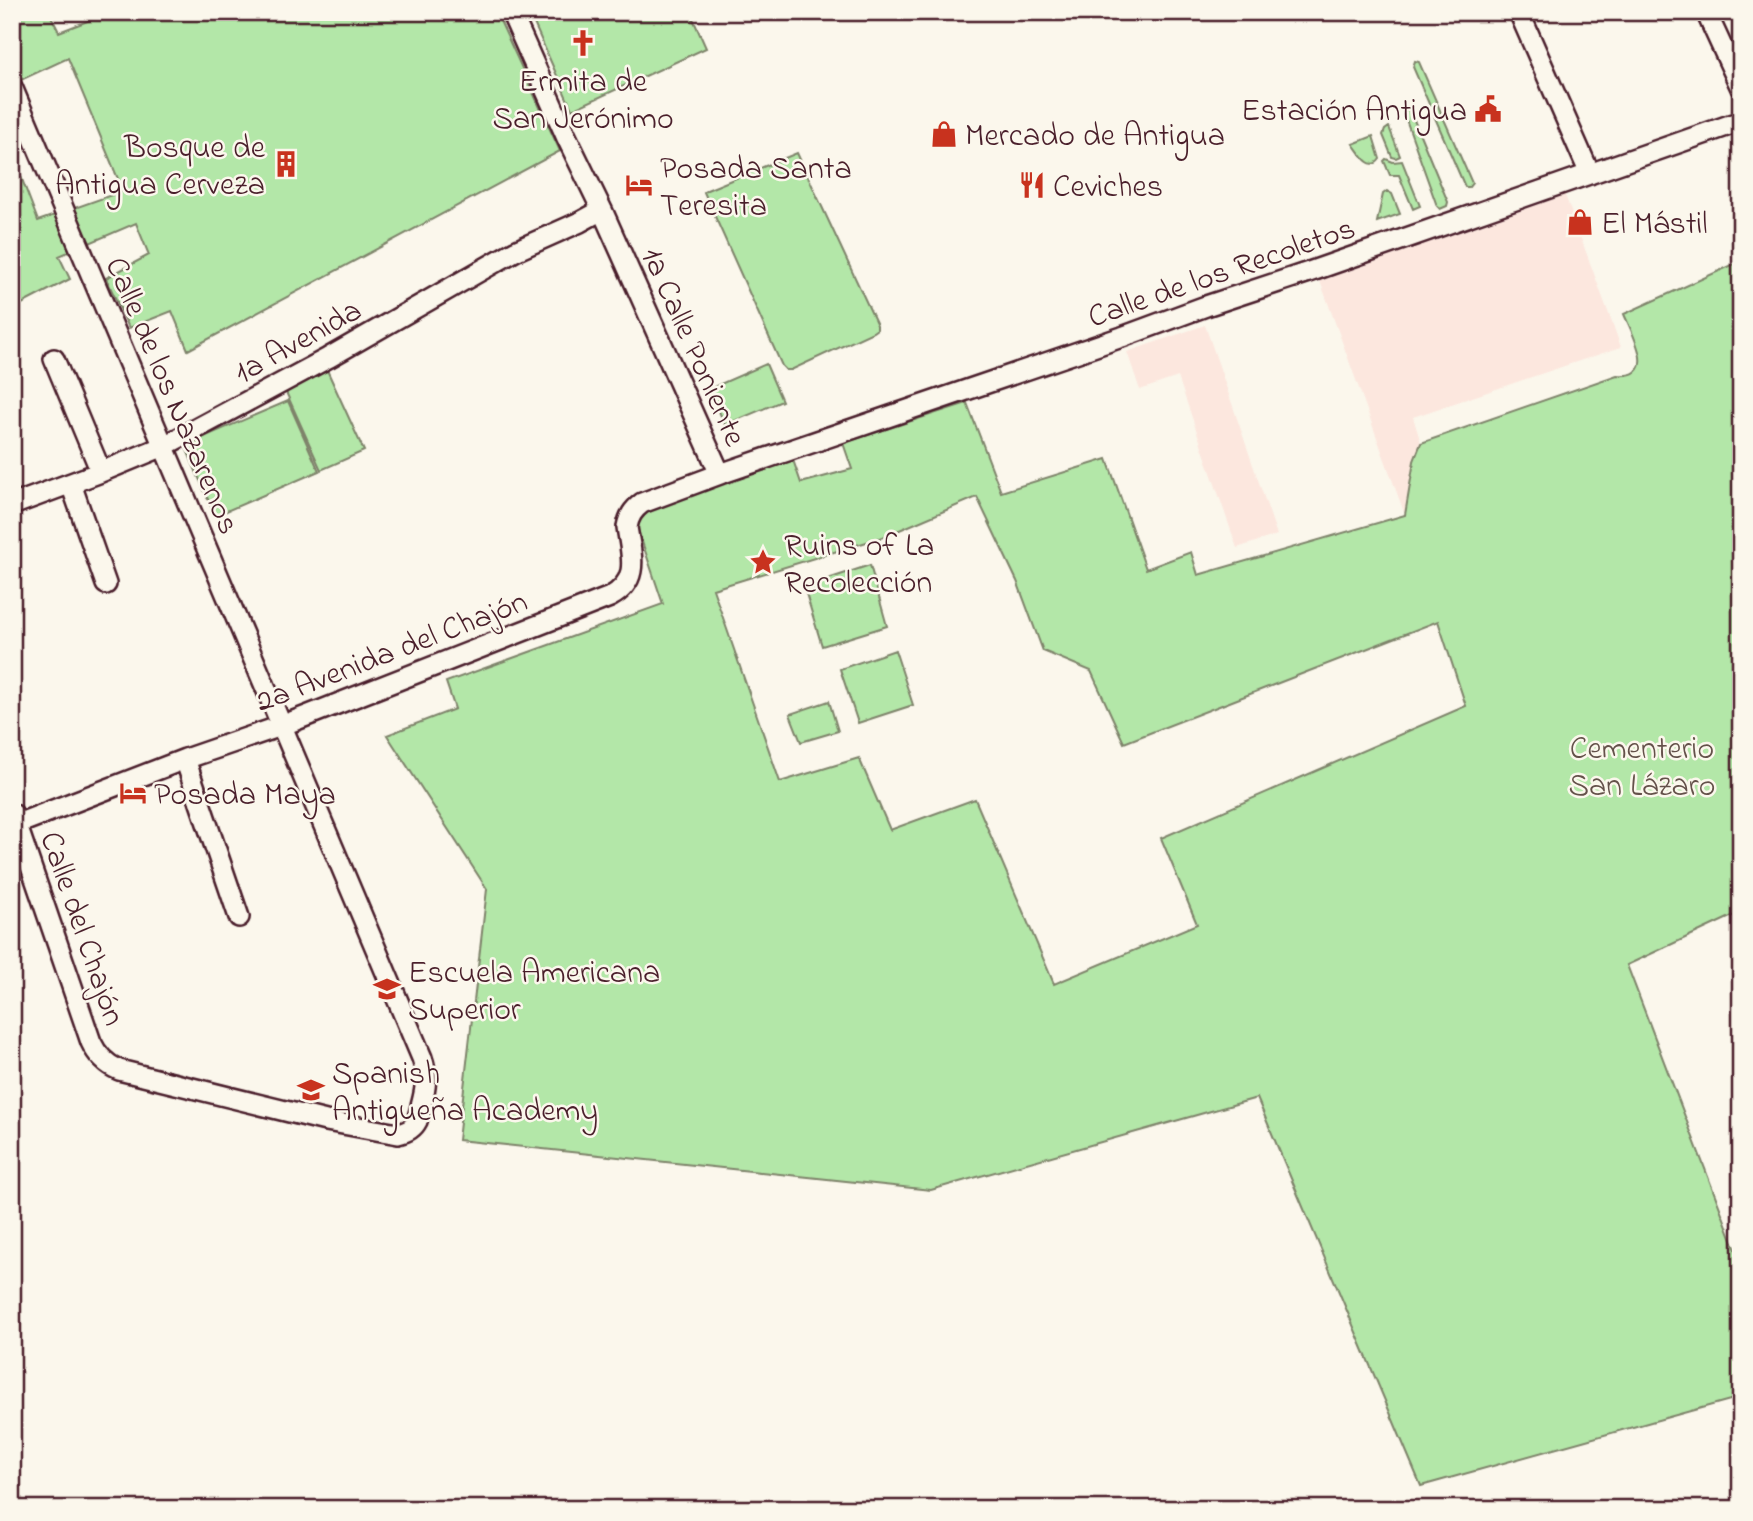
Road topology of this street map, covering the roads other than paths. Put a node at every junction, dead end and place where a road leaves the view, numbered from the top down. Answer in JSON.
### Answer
{"nodes":[{"id":1,"x":511,"y":12,"type":"edge"},
{"id":2,"x":1520,"y":12,"type":"edge"},
{"id":3,"x":1706,"y":12,"type":"edge"},
{"id":4,"x":12,"y":87,"type":"edge"},
{"id":5,"x":1741,"y":88,"type":"edge"},
{"id":6,"x":1741,"y":121,"type":"edge"},
{"id":7,"x":1591,"y":174,"type":"junction"},
{"id":8,"x":602,"y":210,"type":"junction"},
{"id":9,"x":54,"y":359,"type":"dead end"},
{"id":10,"x":164,"y":446,"type":"junction"},
{"id":11,"x":101,"y":472,"type":"junction"},
{"id":12,"x":720,"y":474,"type":"junction"},
{"id":13,"x":71,"y":484,"type":"junction"},
{"id":14,"x":12,"y":505,"type":"edge"},
{"id":15,"x":106,"y":583,"type":"dead end"},
{"id":16,"x":281,"y":726,"type":"junction"},
{"id":17,"x":185,"y":760,"type":"junction"},
{"id":18,"x":14,"y":821,"type":"edge"},
{"id":19,"x":239,"y":917,"type":"dead end"}],
"edges":[{"from":1,"to":8,"type":"street","name":"1a Calle Poniente"},
{"from":2,"to":7,"type":"street"},
{"from":3,"to":5,"type":"street"},
{"from":4,"to":10,"type":"street","name":"Calle de los Nazarenos"},
{"from":6,"to":7,"type":"street","name":"Calle de los Recoletos"},
{"from":7,"to":12,"type":"street","name":"Calle de los Recoletos"},
{"from":8,"to":10,"type":"street","name":"1a Avenida"},
{"from":8,"to":12,"type":"street","name":"1a Calle Poniente"},
{"from":9,"to":11,"type":"street"},
{"from":10,"to":11,"type":"street","name":"1a Avenida"},
{"from":10,"to":16,"type":"street","name":"Calle de los Nazarenos"},
{"from":11,"to":13,"type":"street","name":"1a Avenida"},
{"from":12,"to":16,"type":"street","name":"2a Avenida del Chajón"},
{"from":13,"to":14,"type":"street","name":"1a Avenida"},
{"from":13,"to":15,"type":"street"},
{"from":16,"to":17,"type":"street","name":"2a Avenida del Chajón"},
{"from":16,"to":18,"type":"street","name":"Calle del Chajón"},
{"from":17,"to":18,"type":"street","name":"2a Avenida del Chajón"},
{"from":17,"to":19,"type":"street"}]}
